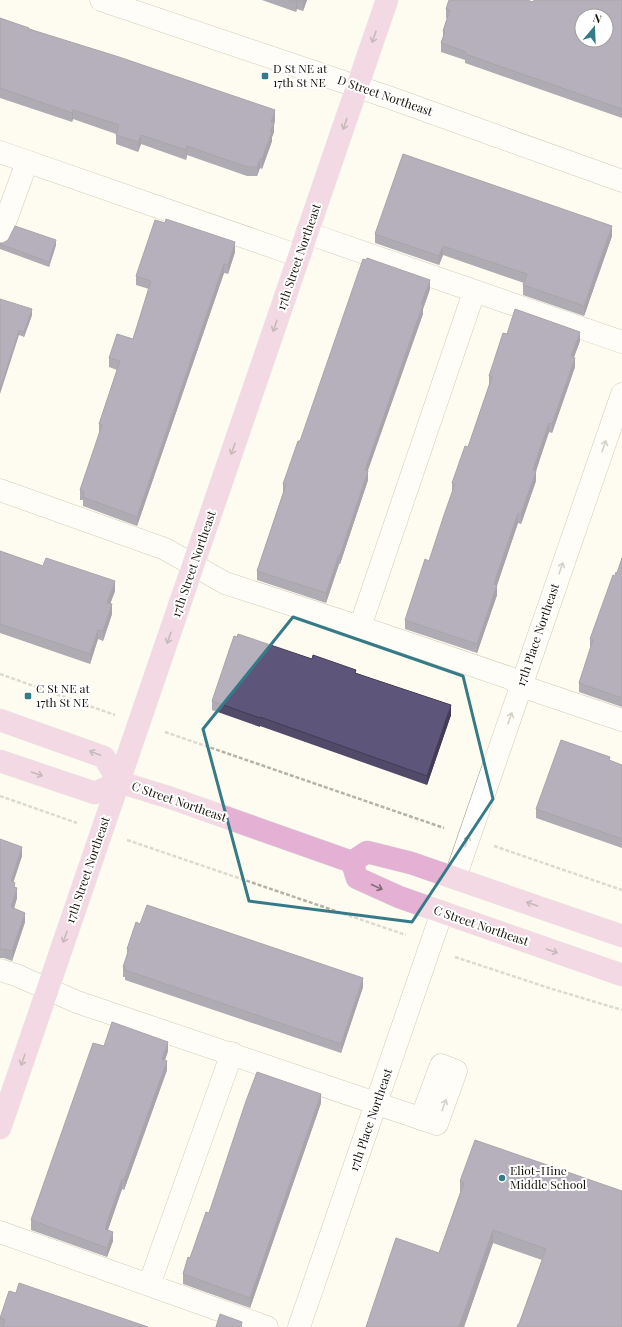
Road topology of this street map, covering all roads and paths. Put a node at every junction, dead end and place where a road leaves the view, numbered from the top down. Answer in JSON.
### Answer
{"nodes":[{"id":1,"x":101,"y":0,"type":"edge"},
{"id":2,"x":387,"y":0,"type":"edge"},
{"id":3,"x":357,"y":87,"type":"junction"},
{"id":4,"x":0,"y":152,"type":"edge"},
{"id":5,"x":27,"y":162,"type":"junction"},
{"id":6,"x":622,"y":181,"type":"edge"},
{"id":7,"x":307,"y":233,"type":"junction"},
{"id":8,"x":0,"y":236,"type":"edge"},
{"id":9,"x":299,"y":256,"type":"junction"},
{"id":10,"x":474,"y":292,"type":"junction"},
{"id":11,"x":622,"y":342,"type":"edge"},
{"id":12,"x":622,"y":394,"type":"edge"},
{"id":13,"x":0,"y":490,"type":"edge"},
{"id":14,"x":194,"y":565,"type":"junction"},
{"id":15,"x":360,"y":626,"type":"junction"},
{"id":16,"x":0,"y":674,"type":"edge"},
{"id":17,"x":521,"y":686,"type":"junction"},
{"id":18,"x":121,"y":717,"type":"dead end"},
{"id":19,"x":0,"y":720,"type":"edge"},
{"id":20,"x":622,"y":720,"type":"edge"},
{"id":21,"x":158,"y":730,"type":"dead end"},
{"id":22,"x":0,"y":761,"type":"edge"},
{"id":23,"x":119,"y":782,"type":"junction"},
{"id":24,"x":0,"y":796,"type":"edge"},
{"id":25,"x":82,"y":824,"type":"dead end"},
{"id":26,"x":448,"y":829,"type":"dead end"},
{"id":27,"x":123,"y":838,"type":"dead end"},
{"id":28,"x":492,"y":845,"type":"dead end"},
{"id":29,"x":352,"y":862,"type":"junction"},
{"id":30,"x":455,"y":878,"type":"junction"},
{"id":31,"x":622,"y":890,"type":"edge"},
{"id":32,"x":442,"y":912,"type":"junction"},
{"id":33,"x":622,"y":936,"type":"edge"},
{"id":34,"x":412,"y":937,"type":"dead end"},
{"id":35,"x":451,"y":955,"type":"dead end"},
{"id":36,"x":0,"y":970,"type":"edge"},
{"id":37,"x":622,"y":975,"type":"edge"},
{"id":38,"x":47,"y":989,"type":"junction"},
{"id":39,"x":622,"y":1010,"type":"edge"},
{"id":40,"x":232,"y":1053,"type":"junction"},
{"id":41,"x":376,"y":1103,"type":"junction"},
{"id":42,"x":422,"y":1119,"type":"dead end"},
{"id":43,"x":0,"y":1128,"type":"edge"},
{"id":44,"x":0,"y":1232,"type":"edge"},
{"id":45,"x":150,"y":1285,"type":"junction"},
{"id":46,"x":267,"y":1327,"type":"edge"},
{"id":47,"x":299,"y":1327,"type":"edge"}],
"edges":[{"from":1,"to":3,"type":"street","name":"D Street Northeast"},
{"from":2,"to":3,"type":"main road","name":"17th Street Northeast","one_way":true},
{"from":3,"to":6,"type":"street","name":"D Street Northeast"},
{"from":3,"to":7,"type":"main road","name":"17th Street Northeast","one_way":true},
{"from":4,"to":5,"type":"street"},
{"from":5,"to":8,"type":"street"},
{"from":5,"to":9,"type":"street"},
{"from":7,"to":9,"type":"main road","name":"17th Street Northeast"},
{"from":7,"to":10,"type":"street"},
{"from":9,"to":14,"type":"main road","name":"17th Street Northeast","one_way":true},
{"from":10,"to":11,"type":"street"},
{"from":10,"to":15,"type":"street"},
{"from":17,"to":12,"type":"street","name":"17th Place Northeast","one_way":true},
{"from":13,"to":14,"type":"street"},
{"from":14,"to":15,"type":"street"},
{"from":14,"to":23,"type":"main road","name":"17th Street Northeast","one_way":true},
{"from":15,"to":17,"type":"street"},
{"from":16,"to":18,"type":"path"},
{"from":17,"to":20,"type":"street"},
{"from":30,"to":17,"type":"street","name":"17th Place Northeast","one_way":true},
{"from":23,"to":19,"type":"main road","name":"C Street Northeast","one_way":true},
{"from":21,"to":26,"type":"path"},
{"from":22,"to":23,"type":"main road","name":"C Street Northeast","one_way":true},
{"from":23,"to":29,"type":"main road","name":"C Street Northeast"},
{"from":23,"to":38,"type":"main road","name":"17th Street Northeast","one_way":true},
{"from":24,"to":25,"type":"path"},
{"from":27,"to":34,"type":"path"},
{"from":28,"to":31,"type":"path"},
{"from":29,"to":30,"type":"main road"},
{"from":29,"to":32,"type":"main road","name":"C Street Northeast","one_way":true},
{"from":33,"to":30,"type":"main road","one_way":true},
{"from":32,"to":37,"type":"main road","name":"C Street Northeast","one_way":true},
{"from":32,"to":41,"type":"street","name":"17th Place Northeast"},
{"from":35,"to":39,"type":"path"},
{"from":36,"to":38,"type":"street"},
{"from":38,"to":40,"type":"street"},
{"from":38,"to":43,"type":"main road","name":"17th Street Northeast","one_way":true},
{"from":40,"to":41,"type":"street"},
{"from":40,"to":45,"type":"street"},
{"from":41,"to":42,"type":"street"},
{"from":41,"to":47,"type":"street","name":"17th Place Northeast"},
{"from":44,"to":45,"type":"street"},
{"from":45,"to":46,"type":"street"}]}
